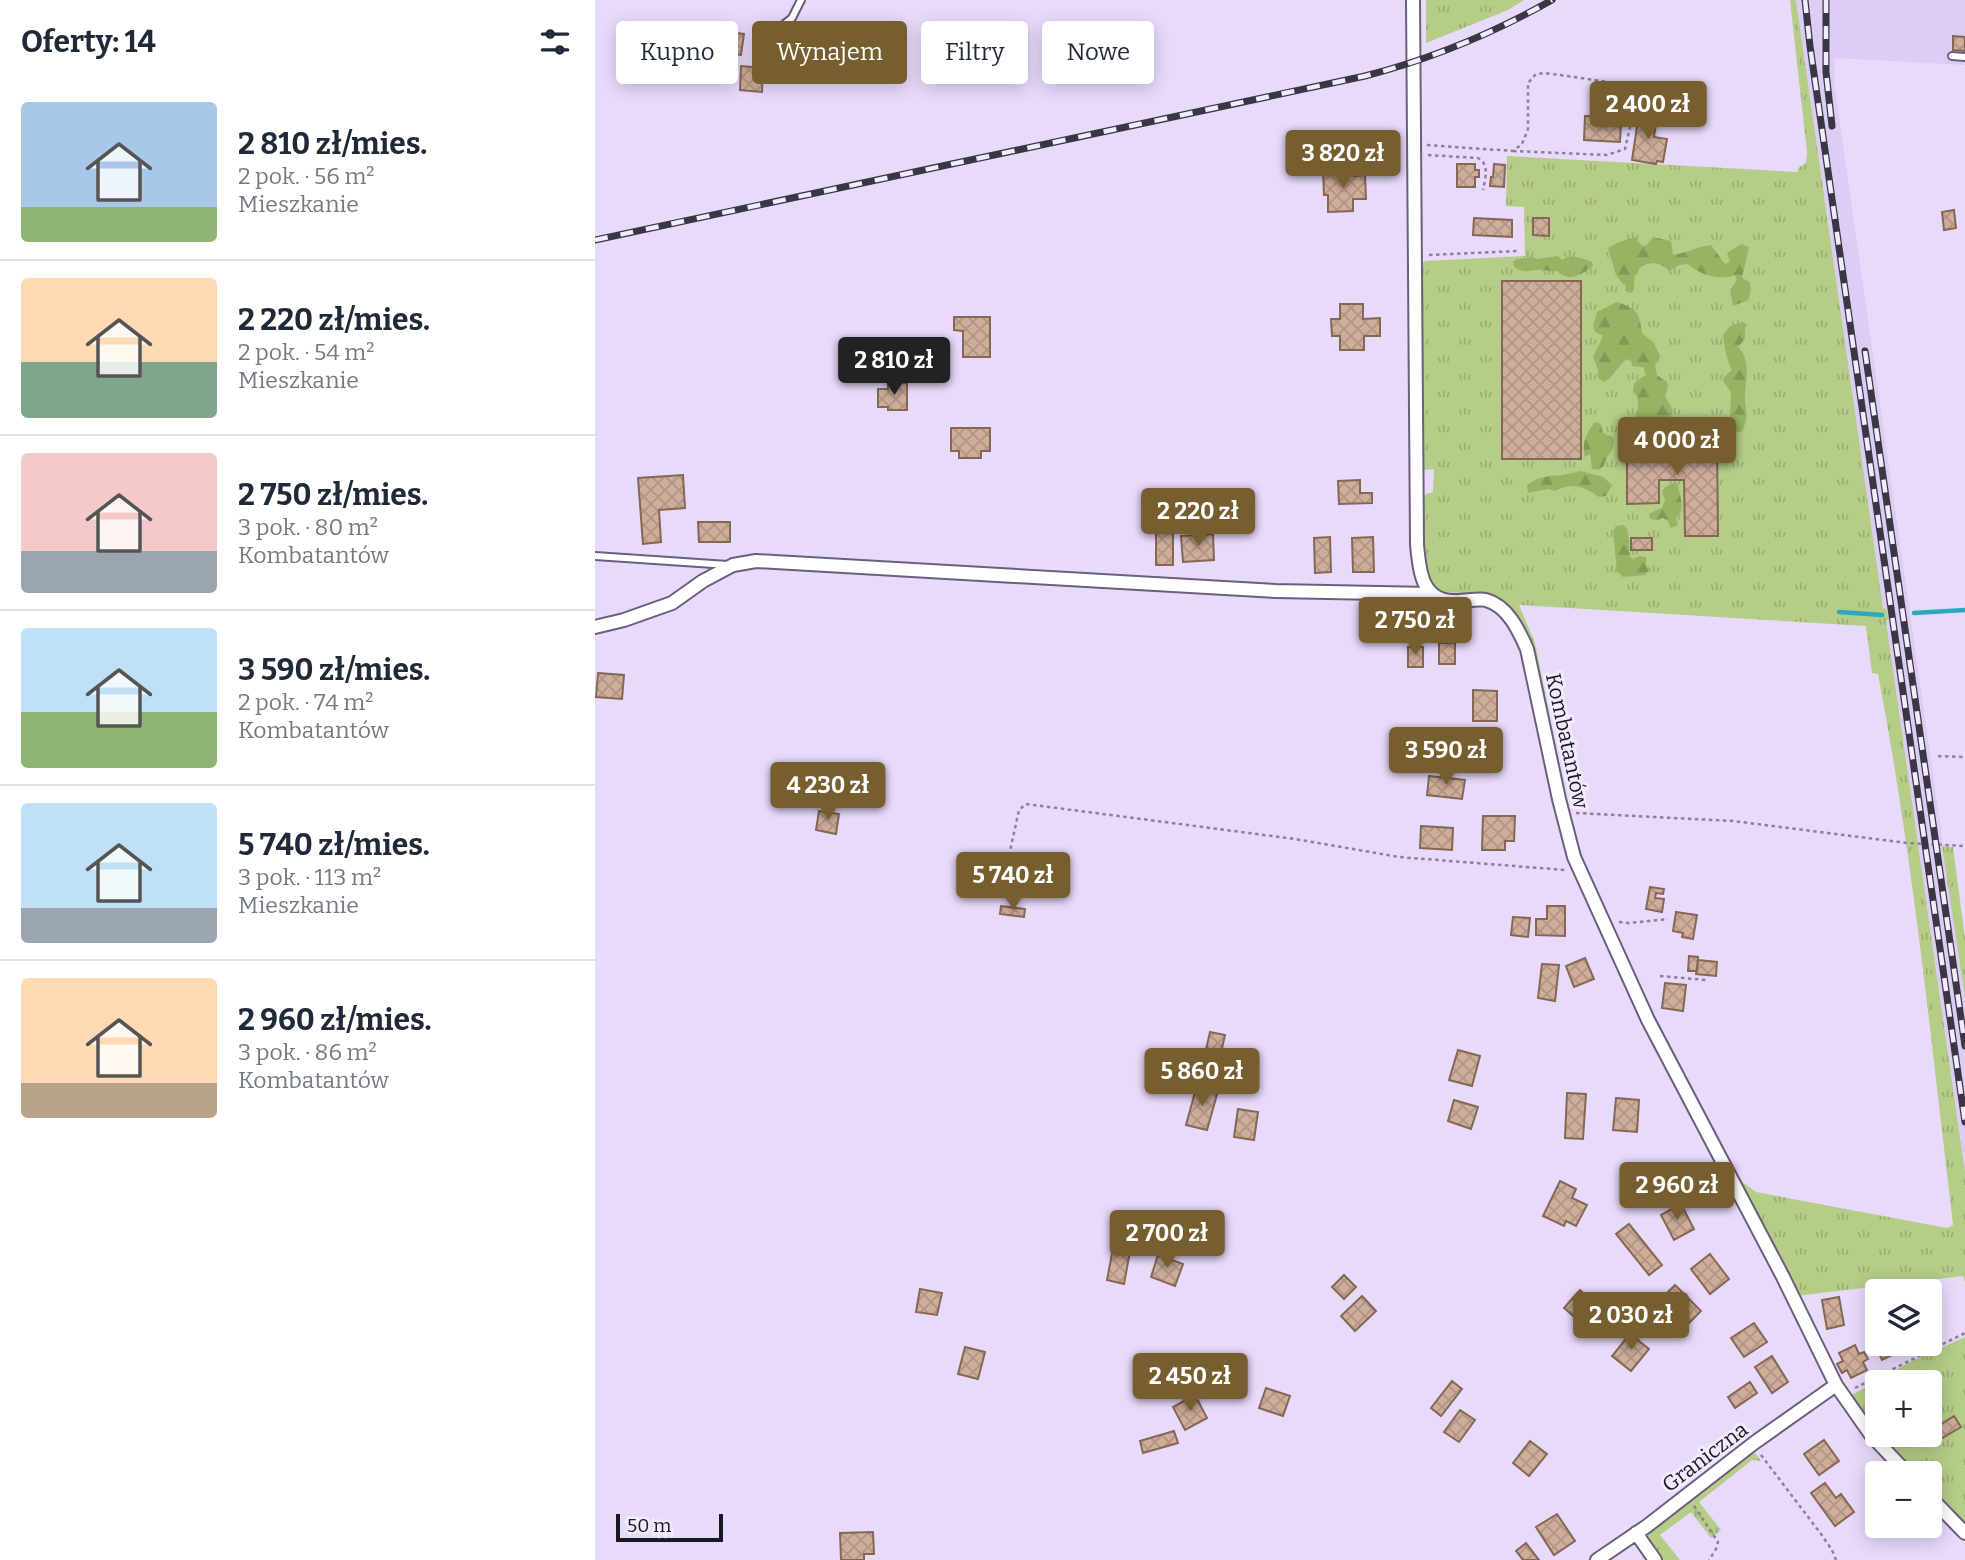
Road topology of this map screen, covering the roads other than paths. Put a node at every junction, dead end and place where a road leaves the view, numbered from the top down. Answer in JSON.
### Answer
{"nodes":[{"id":1,"x":801,"y":0,"type":"edge"},
{"id":2,"x":1413,"y":0,"type":"edge"},
{"id":3,"x":788,"y":21,"type":"edge"},
{"id":4,"x":1952,"y":56,"type":"dead end"},
{"id":5,"x":1965,"y":57,"type":"edge"},
{"id":6,"x":595,"y":556,"type":"edge"},
{"id":7,"x":733,"y":565,"type":"junction"},
{"id":8,"x":1431,"y":594,"type":"junction"},
{"id":9,"x":595,"y":627,"type":"edge"},
{"id":10,"x":1840,"y":1390,"type":"junction"},
{"id":11,"x":1896,"y":1461,"type":"edge"},
{"id":12,"x":1942,"y":1509,"type":"edge"},
{"id":13,"x":1636,"y":1533,"type":"junction"},
{"id":14,"x":1965,"y":1533,"type":"edge"},
{"id":15,"x":1597,"y":1560,"type":"edge"},
{"id":16,"x":1655,"y":1560,"type":"edge"}],
"edges":[{"from":1,"to":3,"type":"lane"},
{"from":2,"to":8,"type":"street"},
{"from":4,"to":5,"type":"lane"},
{"from":6,"to":7,"type":"lane"},
{"from":7,"to":8,"type":"street","name":"Kombatantów"},
{"from":7,"to":9,"type":"street"},
{"from":8,"to":10,"type":"street","name":"Kombatantów"},
{"from":10,"to":11,"type":"street","name":"Kombatantów"},
{"from":10,"to":13,"type":"street","name":"Graniczna"},
{"from":12,"to":14,"type":"street"},
{"from":13,"to":15,"type":"street","name":"Graniczna"},
{"from":13,"to":16,"type":"street"}]}
